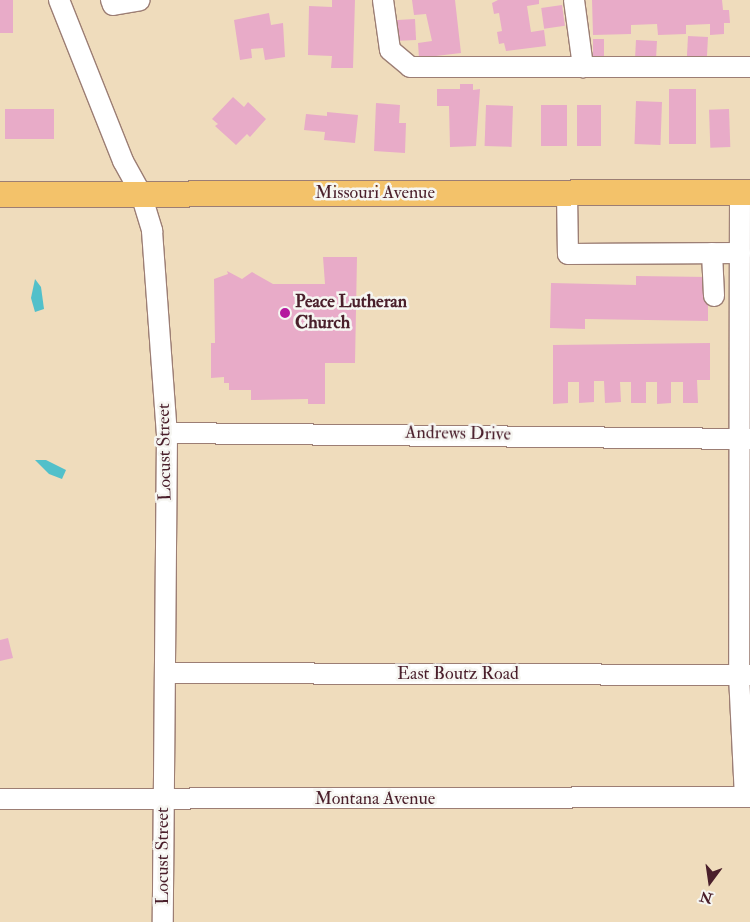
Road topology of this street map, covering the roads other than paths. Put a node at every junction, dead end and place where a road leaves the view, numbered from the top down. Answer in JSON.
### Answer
{"nodes":[{"id":1,"x":59,"y":0,"type":"edge"},
{"id":2,"x":112,"y":0,"type":"edge"},
{"id":3,"x":140,"y":0,"type":"edge"},
{"id":4,"x":383,"y":0,"type":"edge"},
{"id":5,"x":574,"y":0,"type":"edge"},
{"id":6,"x":583,"y":67,"type":"junction"},
{"id":7,"x":750,"y":67,"type":"edge"},
{"id":8,"x":745,"y":192,"type":"edge"},
{"id":9,"x":567,"y":193,"type":"junction"},
{"id":10,"x":0,"y":194,"type":"edge"},
{"id":11,"x":141,"y":194,"type":"junction"},
{"id":12,"x":712,"y":253,"type":"junction"},
{"id":13,"x":740,"y":253,"type":"junction"},
{"id":14,"x":714,"y":296,"type":"dead end"},
{"id":15,"x":167,"y":433,"type":"junction"},
{"id":16,"x":746,"y":439,"type":"edge"},
{"id":17,"x":167,"y":673,"type":"junction"},
{"id":18,"x":745,"y":675,"type":"edge"},
{"id":19,"x":748,"y":797,"type":"edge"},
{"id":20,"x":0,"y":799,"type":"edge"},
{"id":21,"x":164,"y":799,"type":"junction"},
{"id":22,"x":163,"y":922,"type":"edge"}],
"edges":[{"from":1,"to":11,"type":"street","name":"Locust Street"},
{"from":2,"to":3,"type":"street"},
{"from":4,"to":6,"type":"street"},
{"from":5,"to":6,"type":"street"},
{"from":6,"to":7,"type":"street"},
{"from":8,"to":9,"type":"main road","name":"Missouri Avenue"},
{"from":8,"to":13,"type":"street"},
{"from":9,"to":11,"type":"main road","name":"Missouri Avenue"},
{"from":9,"to":12,"type":"street"},
{"from":10,"to":11,"type":"main road","name":"Missouri Avenue"},
{"from":11,"to":15,"type":"street","name":"Locust Street"},
{"from":12,"to":13,"type":"street"},
{"from":12,"to":14,"type":"street"},
{"from":13,"to":16,"type":"street"},
{"from":15,"to":16,"type":"street","name":"Andrews Drive"},
{"from":15,"to":17,"type":"street","name":"Locust Street"},
{"from":16,"to":18,"type":"street"},
{"from":17,"to":18,"type":"street","name":"East Boutz Road"},
{"from":17,"to":21,"type":"street","name":"Locust Street"},
{"from":18,"to":19,"type":"street"},
{"from":19,"to":21,"type":"street","name":"Montana Avenue"},
{"from":20,"to":21,"type":"street","name":"Montana Avenue"},
{"from":21,"to":22,"type":"street","name":"Locust Street"}]}
